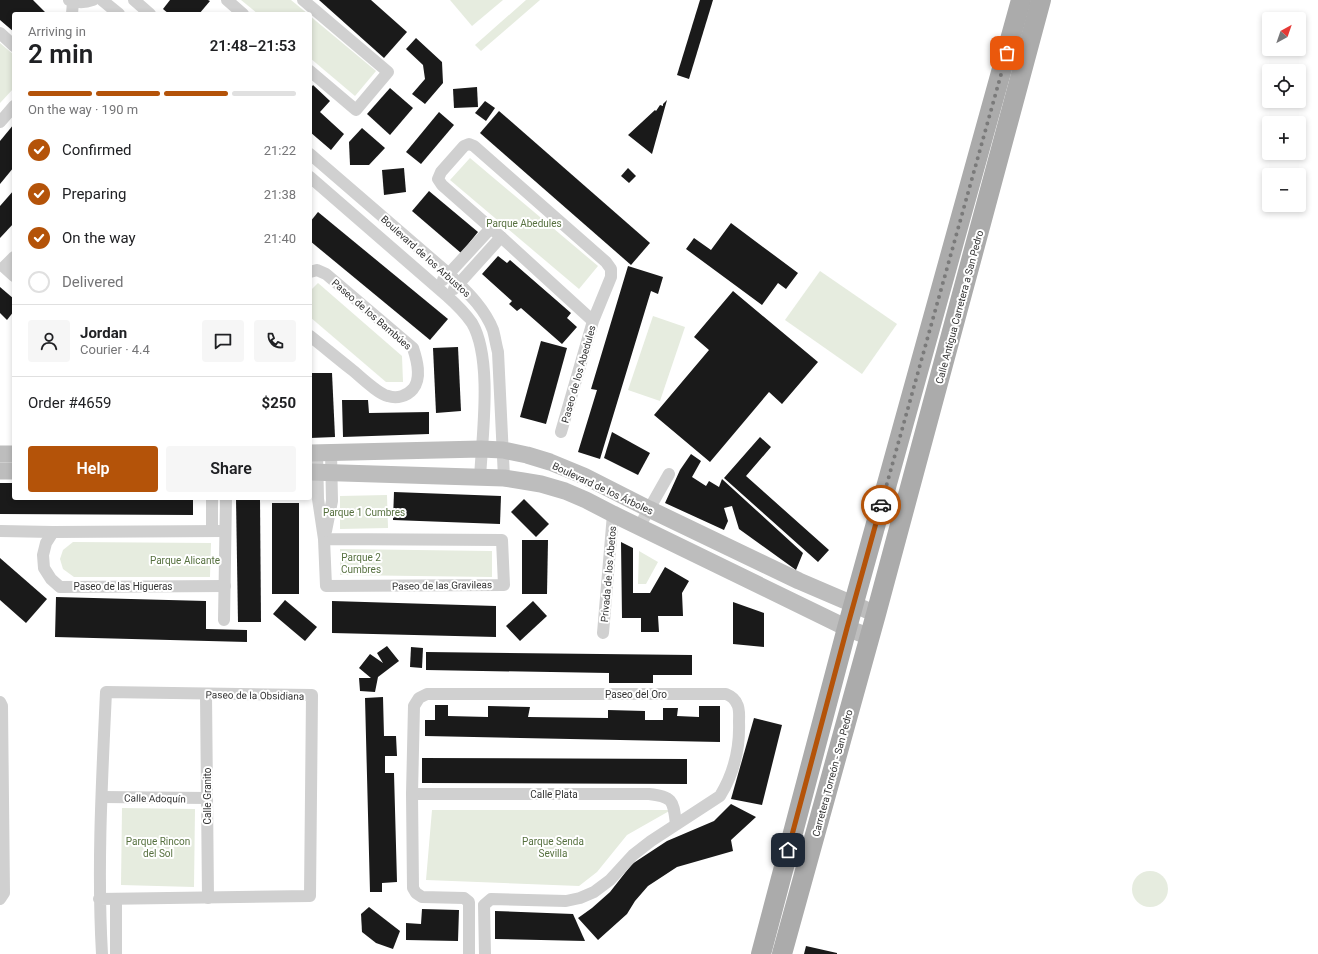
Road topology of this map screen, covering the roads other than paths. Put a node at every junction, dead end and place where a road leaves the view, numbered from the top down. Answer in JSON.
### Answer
{"nodes":[{"id":1,"x":93,"y":0,"type":"edge"},
{"id":2,"x":102,"y":0,"type":"edge"},
{"id":3,"x":134,"y":0,"type":"edge"},
{"id":4,"x":227,"y":0,"type":"edge"},
{"id":5,"x":303,"y":0,"type":"edge"},
{"id":6,"x":1021,"y":0,"type":"edge"},
{"id":7,"x":1041,"y":0,"type":"edge"},
{"id":8,"x":71,"y":5,"type":"edge"},
{"id":9,"x":117,"y":12,"type":"edge"},
{"id":10,"x":148,"y":12,"type":"edge"},
{"id":11,"x":237,"y":12,"type":"edge"},
{"id":12,"x":0,"y":33,"type":"edge"},
{"id":13,"x":12,"y":44,"type":"edge"},
{"id":14,"x":312,"y":73,"type":"edge"},
{"id":15,"x":12,"y":108,"type":"edge"},
{"id":16,"x":0,"y":122,"type":"edge"},
{"id":17,"x":312,"y":156,"type":"edge"},
{"id":18,"x":312,"y":180,"type":"edge"},
{"id":19,"x":491,"y":228,"type":"junction"},
{"id":20,"x":501,"y":237,"type":"junction"},
{"id":21,"x":12,"y":259,"type":"edge"},
{"id":22,"x":312,"y":271,"type":"edge"},
{"id":23,"x":12,"y":274,"type":"edge"},
{"id":24,"x":449,"y":274,"type":"junction"},
{"id":25,"x":459,"y":284,"type":"junction"},
{"id":26,"x":437,"y":287,"type":"junction"},
{"id":27,"x":447,"y":296,"type":"junction"},
{"id":28,"x":593,"y":321,"type":"junction"},
{"id":29,"x":312,"y":338,"type":"edge"},
{"id":30,"x":561,"y":432,"type":"dead end"},
{"id":31,"x":481,"y":449,"type":"junction"},
{"id":32,"x":503,"y":450,"type":"junction"},
{"id":33,"x":319,"y":453,"type":"edge"},
{"id":34,"x":0,"y":454,"type":"edge"},
{"id":35,"x":12,"y":454,"type":"edge"},
{"id":36,"x":0,"y":471,"type":"edge"},
{"id":37,"x":12,"y":471,"type":"edge"},
{"id":38,"x":319,"y":472,"type":"edge"},
{"id":39,"x":668,"y":474,"type":"dead end"},
{"id":40,"x":480,"y":478,"type":"junction"},
{"id":41,"x":504,"y":478,"type":"junction"},
{"id":42,"x":212,"y":500,"type":"edge"},
{"id":43,"x":226,"y":500,"type":"edge"},
{"id":44,"x":649,"y":509,"type":"junction"},
{"id":45,"x":613,"y":514,"type":"junction"},
{"id":46,"x":640,"y":527,"type":"junction"},
{"id":47,"x":0,"y":531,"type":"edge"},
{"id":48,"x":212,"y":531,"type":"junction"},
{"id":49,"x":226,"y":531,"type":"junction"},
{"id":50,"x":53,"y":532,"type":"junction"},
{"id":51,"x":324,"y":539,"type":"junction"},
{"id":52,"x":225,"y":586,"type":"junction"},
{"id":53,"x":854,"y":605,"type":"junction"},
{"id":54,"x":876,"y":614,"type":"junction"},
{"id":55,"x":224,"y":620,"type":"dead end"},
{"id":56,"x":847,"y":628,"type":"junction"},
{"id":57,"x":603,"y":633,"type":"dead end"},
{"id":58,"x":870,"y":638,"type":"junction"},
{"id":59,"x":206,"y":694,"type":"junction"},
{"id":60,"x":0,"y":702,"type":"edge"},
{"id":61,"x":412,"y":794,"type":"junction"},
{"id":62,"x":102,"y":797,"type":"junction"},
{"id":63,"x":1,"y":798,"type":"edge"},
{"id":64,"x":208,"y":798,"type":"junction"},
{"id":65,"x":676,"y":824,"type":"junction"},
{"id":66,"x":208,"y":898,"type":"junction"},
{"id":67,"x":0,"y":899,"type":"edge"},
{"id":68,"x":100,"y":899,"type":"junction"},
{"id":69,"x":116,"y":899,"type":"junction"},
{"id":70,"x":102,"y":954,"type":"edge"},
{"id":71,"x":116,"y":954,"type":"edge"},
{"id":72,"x":469,"y":954,"type":"edge"},
{"id":73,"x":485,"y":954,"type":"edge"},
{"id":74,"x":761,"y":954,"type":"edge"},
{"id":75,"x":782,"y":954,"type":"edge"}],
"edges":[{"from":1,"to":8,"type":"street"},
{"from":2,"to":9,"type":"street"},
{"from":3,"to":10,"type":"street"},
{"from":4,"to":11,"type":"street"},
{"from":5,"to":14,"type":"street"},
{"from":6,"to":53,"type":"main road"},
{"from":7,"to":54,"type":"main road","name":"Calle Antigua Carretera a San Pedro"},
{"from":12,"to":13,"type":"street"},
{"from":15,"to":16,"type":"street"},
{"from":17,"to":24,"type":"street","name":"Boulevard de los Arbustos"},
{"from":18,"to":26,"type":"street","name":"Boulevard de los Arbustos"},
{"from":19,"to":20,"type":"street","name":"Paseo de los Abedules"},
{"from":19,"to":24,"type":"street"},
{"from":19,"to":28,"type":"street","name":"Paseo de los Abedules"},
{"from":20,"to":25,"type":"street"},
{"from":20,"to":28,"type":"street","name":"Paseo de los Abedules"},
{"from":21,"to":23,"type":"street"},
{"from":22,"to":29,"type":"street","name":"Paseo de los Bambúes"},
{"from":24,"to":25,"type":"street","name":"Boulevard de los Arbustos"},
{"from":24,"to":26,"type":"street"},
{"from":25,"to":27,"type":"street"},
{"from":25,"to":32,"type":"street","name":"Boulevard de los Arbustos"},
{"from":26,"to":27,"type":"street","name":"Boulevard de los Arbustos"},
{"from":27,"to":31,"type":"street","name":"Boulevard de los Arbustos"},
{"from":28,"to":30,"type":"street","name":"Paseo de los Abedules"},
{"from":31,"to":32,"type":"main road","name":"Boulevard de los Árboles"},
{"from":31,"to":33,"type":"main road","name":"Boulevard de los Árboles"},
{"from":31,"to":40,"type":"street","name":"Boulevard de los Arbustos"},
{"from":32,"to":41,"type":"street","name":"Boulevard de los Arbustos"},
{"from":32,"to":44,"type":"main road","name":"Boulevard de los Árboles"},
{"from":33,"to":38,"type":"street","name":"Paseo de las Gravileas"},
{"from":34,"to":35,"type":"main road"},
{"from":36,"to":37,"type":"main road"},
{"from":38,"to":40,"type":"main road","name":"Boulevard de los Árboles"},
{"from":38,"to":51,"type":"street","name":"Paseo de las Gravileas"},
{"from":39,"to":44,"type":"street"},
{"from":40,"to":41,"type":"main road","name":"Boulevard de los Árboles"},
{"from":41,"to":45,"type":"main road","name":"Boulevard de los Árboles"},
{"from":42,"to":48,"type":"street"},
{"from":43,"to":49,"type":"street"},
{"from":44,"to":46,"type":"street"},
{"from":44,"to":53,"type":"main road","name":"Boulevard de los Árboles"},
{"from":45,"to":46,"type":"main road","name":"Boulevard de los Árboles"},
{"from":45,"to":57,"type":"street","name":"Privada de los Abetos"},
{"from":46,"to":56,"type":"main road","name":"Boulevard de los Árboles"},
{"from":47,"to":50,"type":"street"},
{"from":48,"to":49,"type":"street"},
{"from":48,"to":50,"type":"street"},
{"from":49,"to":52,"type":"street"},
{"from":50,"to":52,"type":"street","name":"Paseo de las Higueras"},
{"from":51,"to":51,"type":"street","name":"Paseo de las Gravileas"},
{"from":52,"to":55,"type":"street"},
{"from":53,"to":54,"type":"main road","name":"Boulevard de los Árboles"},
{"from":53,"to":56,"type":"main road"},
{"from":54,"to":58,"type":"main road","name":"Carretera Torreón - San Pedro"},
{"from":56,"to":58,"type":"main road","name":"Boulevard de los Árboles"},
{"from":56,"to":74,"type":"main road"},
{"from":58,"to":75,"type":"main road","name":"Carretera Torreón - San Pedro"},
{"from":59,"to":62,"type":"street","name":"Paseo de la Obsidiana"},
{"from":59,"to":64,"type":"street","name":"Calle Granito"},
{"from":59,"to":66,"type":"street","name":"Paseo de la Obsidiana"},
{"from":60,"to":63,"type":"street"},
{"from":61,"to":65,"type":"street","name":"Calle Plata"},
{"from":61,"to":65,"type":"street","name":"Paseo del Oro"},
{"from":61,"to":72,"type":"street","name":"Paseo del Oro"},
{"from":62,"to":64,"type":"street","name":"Calle Adoquín"},
{"from":62,"to":68,"type":"street","name":"Paseo de la Obsidiana"},
{"from":63,"to":67,"type":"street"},
{"from":64,"to":66,"type":"street","name":"Calle Granito"},
{"from":65,"to":73,"type":"street","name":"Paseo del Oro"},
{"from":66,"to":69,"type":"street","name":"Paseo de la Obsidiana"},
{"from":68,"to":69,"type":"street","name":"Paseo de la Obsidiana"},
{"from":68,"to":70,"type":"street","name":"Paseo de la Obsidiana"},
{"from":69,"to":71,"type":"street"}]}
